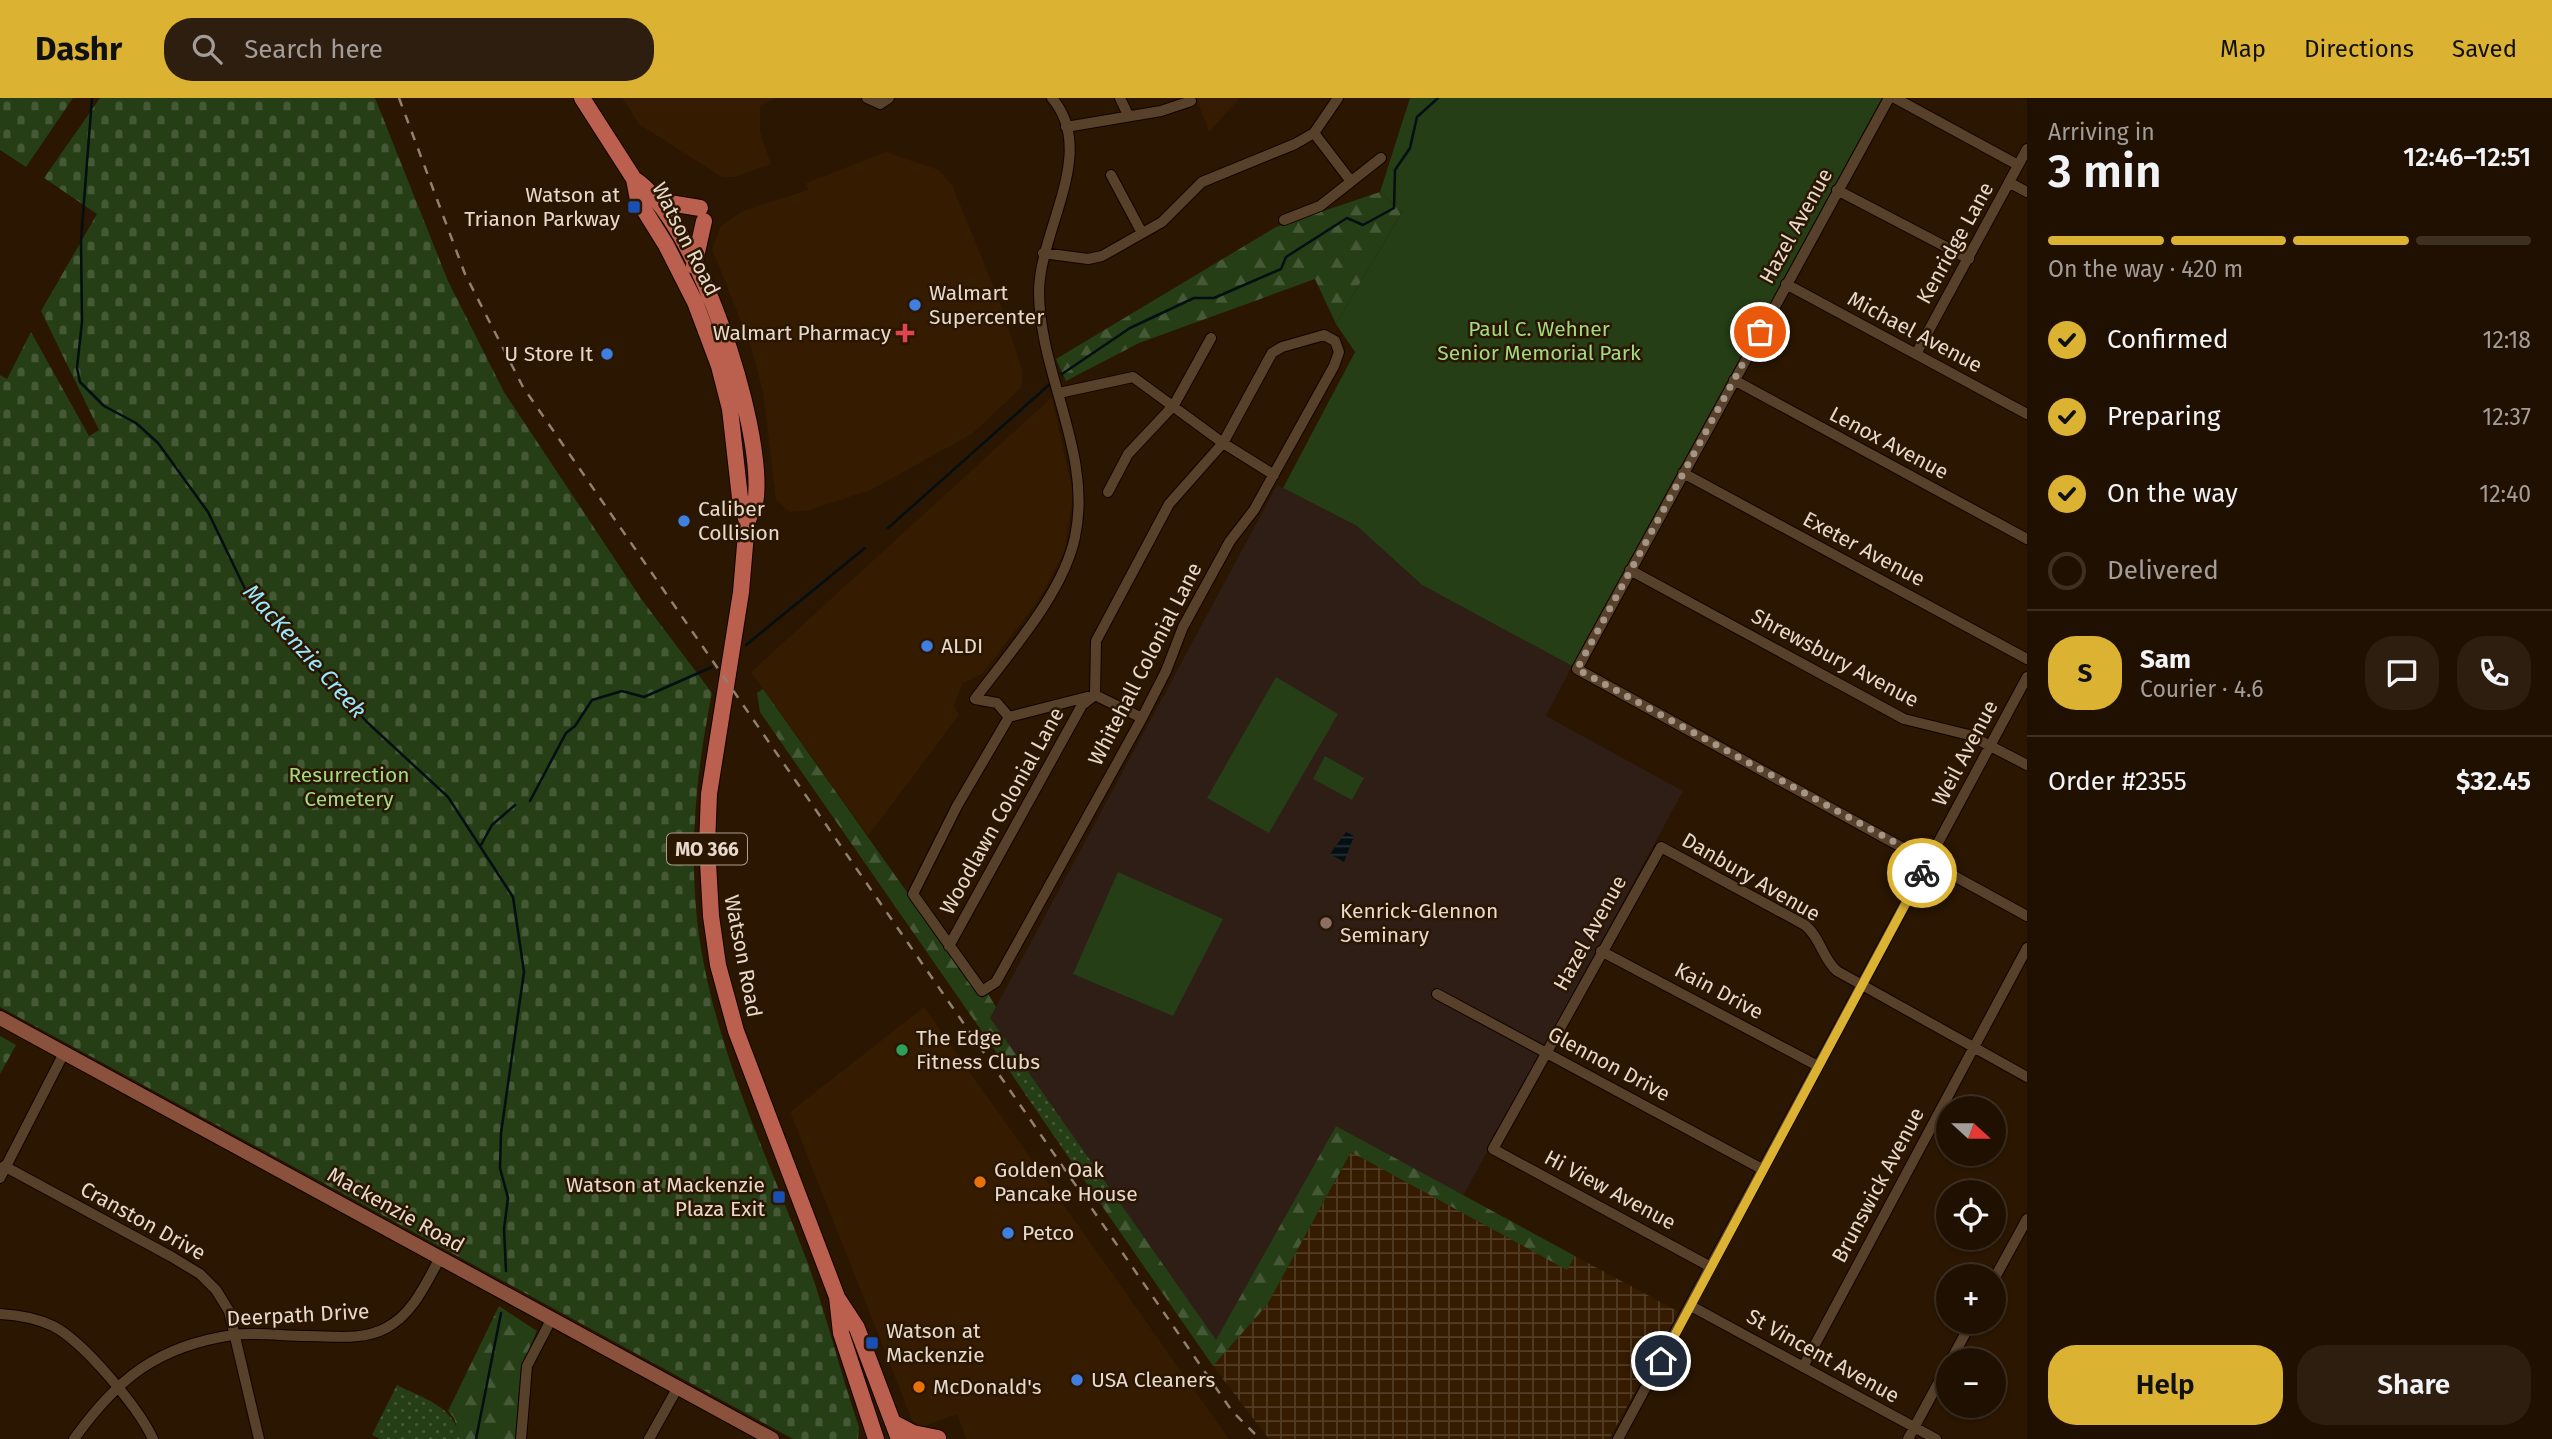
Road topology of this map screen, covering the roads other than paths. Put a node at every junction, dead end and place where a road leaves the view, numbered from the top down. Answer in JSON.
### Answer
{"nodes":[{"id":1,"x":582,"y":98,"type":"edge"},
{"id":2,"x":867,"y":98,"type":"edge"},
{"id":3,"x":889,"y":98,"type":"edge"},
{"id":4,"x":1052,"y":98,"type":"edge"},
{"id":5,"x":1120,"y":98,"type":"edge"},
{"id":6,"x":1338,"y":98,"type":"edge"},
{"id":7,"x":1889,"y":98,"type":"edge"},
{"id":8,"x":1895,"y":98,"type":"edge"},
{"id":9,"x":1191,"y":102,"type":"dead end"},
{"id":10,"x":1128,"y":114,"type":"junction"},
{"id":11,"x":1066,"y":127,"type":"junction"},
{"id":12,"x":1314,"y":133,"type":"junction"},
{"id":13,"x":2027,"y":149,"type":"edge"},
{"id":14,"x":1381,"y":158,"type":"dead end"},
{"id":15,"x":2018,"y":164,"type":"junction"},
{"id":16,"x":1111,"y":175,"type":"dead end"},
{"id":17,"x":634,"y":179,"type":"junction"},
{"id":18,"x":1350,"y":180,"type":"junction"},
{"id":19,"x":2010,"y":183,"type":"junction"},
{"id":20,"x":1837,"y":190,"type":"junction"},
{"id":21,"x":2027,"y":192,"type":"edge"},
{"id":22,"x":657,"y":201,"type":"junction"},
{"id":23,"x":1284,"y":220,"type":"dead end"},
{"id":24,"x":1142,"y":233,"type":"junction"},
{"id":25,"x":1043,"y":253,"type":"junction"},
{"id":26,"x":1969,"y":259,"type":"junction"},
{"id":27,"x":694,"y":266,"type":"junction"},
{"id":28,"x":1786,"y":285,"type":"junction"},
{"id":29,"x":1210,"y":338,"type":"dead end"},
{"id":30,"x":1916,"y":354,"type":"junction"},
{"id":31,"x":1734,"y":380,"type":"junction"},
{"id":32,"x":1059,"y":393,"type":"junction"},
{"id":33,"x":1174,"y":405,"type":"junction"},
{"id":34,"x":2025,"y":409,"type":"edge"},
{"id":35,"x":1223,"y":443,"type":"junction"},
{"id":36,"x":1683,"y":473,"type":"junction"},
{"id":37,"x":1274,"y":475,"type":"junction"},
{"id":38,"x":1108,"y":492,"type":"dead end"},
{"id":39,"x":747,"y":523,"type":"junction"},
{"id":40,"x":2027,"y":539,"type":"edge"},
{"id":41,"x":1630,"y":570,"type":"junction"},
{"id":42,"x":2027,"y":659,"type":"edge"},
{"id":43,"x":2027,"y":677,"type":"edge"},
{"id":44,"x":1095,"y":695,"type":"junction"},
{"id":45,"x":1009,"y":717,"type":"junction"},
{"id":46,"x":1142,"y":718,"type":"junction"},
{"id":47,"x":1990,"y":745,"type":"junction"},
{"id":48,"x":2027,"y":765,"type":"edge"},
{"id":49,"x":1661,"y":847,"type":"joint"},
{"id":50,"x":1929,"y":861,"type":"junction"},
{"id":51,"x":2027,"y":916,"type":"edge"},
{"id":52,"x":949,"y":946,"type":"junction"},
{"id":53,"x":2027,"y":948,"type":"edge"},
{"id":54,"x":1601,"y":951,"type":"junction"},
{"id":55,"x":1861,"y":985,"type":"junction"},
{"id":56,"x":982,"y":991,"type":"joint"},
{"id":57,"x":1437,"y":994,"type":"dead end"},
{"id":58,"x":0,"y":1018,"type":"edge"},
{"id":59,"x":1974,"y":1047,"type":"junction"},
{"id":60,"x":1546,"y":1052,"type":"junction"},
{"id":61,"x":64,"y":1053,"type":"junction"},
{"id":62,"x":1818,"y":1066,"type":"junction"},
{"id":63,"x":2027,"y":1077,"type":"edge"},
{"id":64,"x":1493,"y":1149,"type":"joint"},
{"id":65,"x":4,"y":1166,"type":"junction"},
{"id":66,"x":1762,"y":1169,"type":"junction"},
{"id":67,"x":0,"y":1178,"type":"edge"},
{"id":68,"x":2027,"y":1219,"type":"edge"},
{"id":69,"x":440,"y":1258,"type":"junction"},
{"id":70,"x":2002,"y":1264,"type":"edge"},
{"id":71,"x":1709,"y":1266,"type":"junction"},
{"id":72,"x":837,"y":1297,"type":"junction"},
{"id":73,"x":1691,"y":1306,"type":"junction"},
{"id":74,"x":0,"y":1314,"type":"edge"},
{"id":75,"x":552,"y":1318,"type":"junction"},
{"id":76,"x":235,"y":1335,"type":"junction"},
{"id":77,"x":1803,"y":1367,"type":"junction"},
{"id":78,"x":116,"y":1386,"type":"junction"},
{"id":79,"x":678,"y":1387,"type":"junction"},
{"id":80,"x":1936,"y":1387,"type":"edge"},
{"id":81,"x":870,"y":1421,"type":"junction"},
{"id":82,"x":894,"y":1423,"type":"junction"},
{"id":83,"x":1914,"y":1427,"type":"junction"},
{"id":84,"x":938,"y":1437,"type":"edge"},
{"id":85,"x":74,"y":1439,"type":"edge"},
{"id":86,"x":153,"y":1439,"type":"edge"},
{"id":87,"x":259,"y":1439,"type":"edge"},
{"id":88,"x":521,"y":1439,"type":"edge"},
{"id":89,"x":649,"y":1439,"type":"edge"},
{"id":90,"x":772,"y":1439,"type":"edge"},
{"id":91,"x":866,"y":1439,"type":"edge"},
{"id":92,"x":877,"y":1439,"type":"edge"},
{"id":93,"x":899,"y":1439,"type":"edge"},
{"id":94,"x":1618,"y":1439,"type":"edge"},
{"id":95,"x":1908,"y":1439,"type":"edge"},
{"id":96,"x":1936,"y":1439,"type":"edge"}],
"edges":[{"from":1,"to":17,"type":"main road","name":"Watson Road","number":"MO 366"},
{"from":2,"to":3,"type":"street"},
{"from":4,"to":11,"type":"street"},
{"from":5,"to":10,"type":"street"},
{"from":6,"to":12,"type":"street"},
{"from":7,"to":20,"type":"street","name":"Hazel Avenue"},
{"from":8,"to":15,"type":"street"},
{"from":9,"to":10,"type":"street"},
{"from":10,"to":11,"type":"street"},
{"from":11,"to":25,"type":"street"},
{"from":12,"to":18,"type":"street"},
{"from":12,"to":24,"type":"street"},
{"from":13,"to":15,"type":"street","name":"Kenridge Lane"},
{"from":14,"to":18,"type":"street"},
{"from":15,"to":19,"type":"street","name":"Kenridge Lane"},
{"from":16,"to":24,"type":"street"},
{"from":17,"to":22,"type":"main road","name":"Watson Road","number":"MO 366"},
{"from":17,"to":39,"type":"main road","name":"Watson Road","number":"MO 366"},
{"from":18,"to":23,"type":"street"},
{"from":19,"to":21,"type":"street"},
{"from":19,"to":26,"type":"street","name":"Kenridge Lane"},
{"from":20,"to":26,"type":"street"},
{"from":20,"to":28,"type":"street","name":"Hazel Avenue"},
{"from":22,"to":27,"type":"main road","name":"Watson Road","number":"MO 366"},
{"from":22,"to":27,"type":"main road"},
{"from":24,"to":25,"type":"street"},
{"from":25,"to":32,"type":"street"},
{"from":26,"to":30,"type":"street","name":"Kenridge Lane"},
{"from":27,"to":39,"type":"main road","name":"Watson Road","number":"MO 366"},
{"from":28,"to":30,"type":"street","name":"Michael Avenue"},
{"from":28,"to":31,"type":"street","name":"Hazel Avenue"},
{"from":29,"to":33,"type":"street"},
{"from":30,"to":34,"type":"street","name":"Michael Avenue"},
{"from":31,"to":36,"type":"street","name":"Hazel Avenue"},
{"from":31,"to":40,"type":"street","name":"Lenox Avenue"},
{"from":32,"to":33,"type":"street"},
{"from":32,"to":45,"type":"street"},
{"from":33,"to":35,"type":"street"},
{"from":33,"to":38,"type":"street"},
{"from":35,"to":37,"type":"street"},
{"from":35,"to":37,"type":"street","name":"Whitehall Colonial Lane"},
{"from":35,"to":44,"type":"street"},
{"from":36,"to":41,"type":"street","name":"Hazel Avenue"},
{"from":36,"to":42,"type":"street","name":"Exeter Avenue"},
{"from":37,"to":46,"type":"street","name":"Whitehall Colonial Lane"},
{"from":39,"to":72,"type":"main road","name":"Watson Road","number":"MO 366"},
{"from":41,"to":47,"type":"street","name":"Shrewsbury Avenue"},
{"from":41,"to":50,"type":"street","name":"Hazel Avenue"},
{"from":43,"to":47,"type":"street","name":"Weil Avenue"},
{"from":44,"to":45,"type":"street"},
{"from":44,"to":46,"type":"street"},
{"from":44,"to":52,"type":"street","name":"Woodlawn Colonial Lane"},
{"from":45,"to":52,"type":"street"},
{"from":46,"to":56,"type":"street","name":"Whitehall Colonial Lane"},
{"from":47,"to":48,"type":"street","name":"Shrewsbury Avenue"},
{"from":47,"to":50,"type":"street","name":"Weil Avenue"},
{"from":49,"to":54,"type":"street","name":"Hazel Avenue"},
{"from":49,"to":55,"type":"street","name":"Danbury Avenue"},
{"from":50,"to":51,"type":"street"},
{"from":50,"to":55,"type":"street","name":"Weil Avenue"},
{"from":52,"to":56,"type":"street","name":"Woodlawn Colonial Lane"},
{"from":53,"to":59,"type":"street","name":"Brunswick Avenue"},
{"from":54,"to":60,"type":"street","name":"Hazel Avenue"},
{"from":54,"to":62,"type":"street","name":"Kain Drive"},
{"from":55,"to":59,"type":"street","name":"Danbury Avenue"},
{"from":55,"to":62,"type":"street","name":"Weil Avenue"},
{"from":57,"to":60,"type":"street","name":"Glennon Drive"},
{"from":58,"to":61,"type":"main road","name":"Mackenzie Road"},
{"from":59,"to":63,"type":"street","name":"Danbury Avenue"},
{"from":59,"to":77,"type":"street","name":"Brunswick Avenue"},
{"from":60,"to":64,"type":"street","name":"Hazel Avenue"},
{"from":60,"to":66,"type":"street","name":"Glennon Drive"},
{"from":61,"to":65,"type":"street"},
{"from":61,"to":69,"type":"main road","name":"Mackenzie Road"},
{"from":62,"to":66,"type":"street","name":"Weil Avenue"},
{"from":64,"to":71,"type":"street","name":"Hi View Avenue"},
{"from":65,"to":67,"type":"street"},
{"from":65,"to":76,"type":"street","name":"Cranston Drive"},
{"from":66,"to":71,"type":"street","name":"Weil Avenue"},
{"from":68,"to":70,"type":"street"},
{"from":69,"to":75,"type":"main road","name":"Mackenzie Road"},
{"from":69,"to":76,"type":"street","name":"Deerpath Drive"},
{"from":71,"to":73,"type":"street","name":"Weil Avenue"},
{"from":72,"to":81,"type":"main road","name":"Watson Road","number":"MO 366"},
{"from":72,"to":82,"type":"main road","name":"Watson Road","number":"MO 366"},
{"from":73,"to":77,"type":"street","name":"St Vincent Avenue"},
{"from":73,"to":94,"type":"street","name":"Weil Avenue"},
{"from":74,"to":78,"type":"street"},
{"from":75,"to":79,"type":"main road","name":"Mackenzie Road"},
{"from":75,"to":88,"type":"street"},
{"from":76,"to":78,"type":"street","name":"Deerpath Drive"},
{"from":76,"to":87,"type":"street","name":"Cranston Drive"},
{"from":77,"to":83,"type":"street","name":"St Vincent Avenue"},
{"from":78,"to":85,"type":"street","name":"Deerpath Drive"},
{"from":78,"to":86,"type":"street"},
{"from":79,"to":89,"type":"street"},
{"from":79,"to":90,"type":"main road","name":"Mackenzie Road"},
{"from":80,"to":83,"type":"street"},
{"from":81,"to":91,"type":"main road"},
{"from":81,"to":92,"type":"main road","name":"Watson Road","number":"MO 366"},
{"from":82,"to":84,"type":"main road"},
{"from":82,"to":93,"type":"main road","name":"Watson Road","number":"MO 366"},
{"from":83,"to":95,"type":"street"},
{"from":83,"to":96,"type":"street","name":"St Vincent Avenue"}]}
